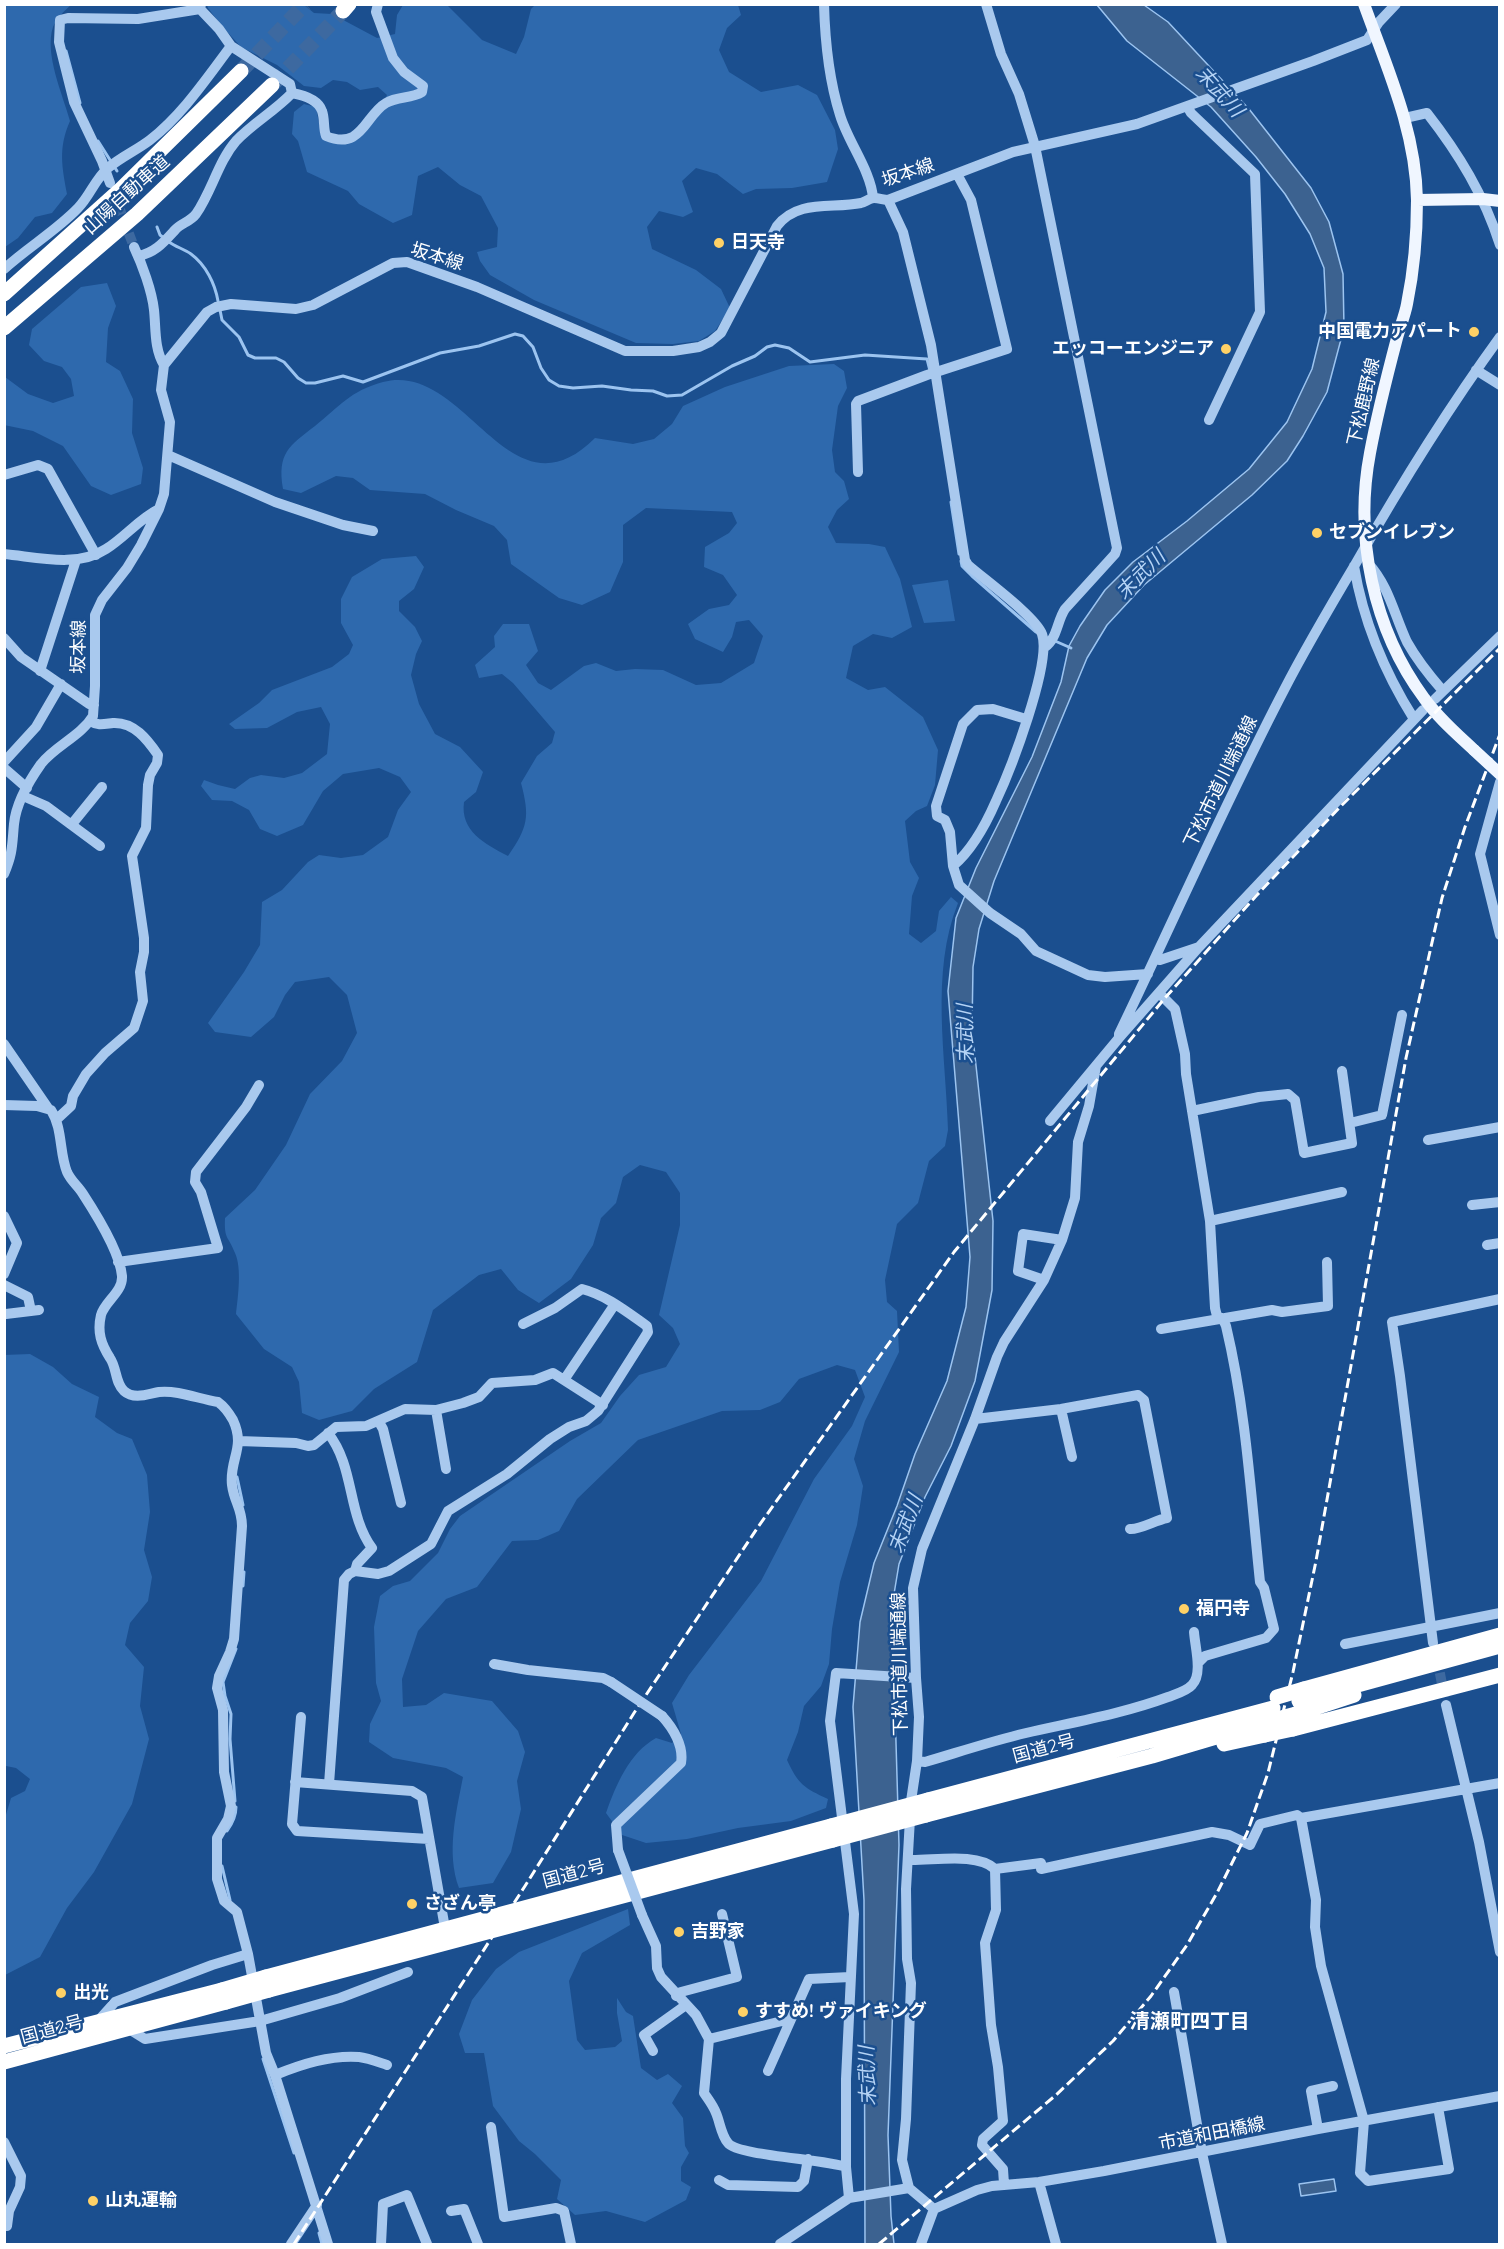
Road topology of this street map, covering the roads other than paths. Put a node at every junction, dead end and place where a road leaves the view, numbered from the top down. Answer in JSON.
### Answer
{"nodes":[{"id":1,"x":378,"y":4,"type":"edge"},
{"id":2,"x":824,"y":4,"type":"edge"},
{"id":3,"x":986,"y":4,"type":"edge"},
{"id":4,"x":1364,"y":4,"type":"edge"},
{"id":5,"x":1396,"y":4,"type":"edge"},
{"id":6,"x":200,"y":7,"type":"edge"},
{"id":7,"x":1373,"y":30,"type":"junction"},
{"id":8,"x":231,"y":46,"type":"junction"},
{"id":9,"x":241,"y":71,"type":"tunnel mouth"},
{"id":10,"x":272,"y":85,"type":"tunnel mouth"},
{"id":11,"x":292,"y":93,"type":"junction"},
{"id":12,"x":1190,"y":105,"type":"junction"},
{"id":13,"x":1405,"y":118,"type":"junction"},
{"id":14,"x":1035,"y":146,"type":"junction"},
{"id":15,"x":111,"y":166,"type":"junction"},
{"id":16,"x":957,"y":174,"type":"junction"},
{"id":17,"x":110,"y":183,"type":"tunnel mouth"},
{"id":18,"x":873,"y":198,"type":"junction"},
{"id":19,"x":1484,"y":199,"type":"junction"},
{"id":20,"x":888,"y":200,"type":"junction"},
{"id":21,"x":1417,"y":200,"type":"junction"},
{"id":22,"x":1500,"y":201,"type":"edge"},
{"id":23,"x":1500,"y":245,"type":"edge"},
{"id":24,"x":4,"y":269,"type":"edge"},
{"id":25,"x":4,"y":294,"type":"edge"},
{"id":26,"x":4,"y":328,"type":"edge"},
{"id":27,"x":1500,"y":337,"type":"edge"},
{"id":28,"x":164,"y":365,"type":"junction"},
{"id":29,"x":1476,"y":370,"type":"junction"},
{"id":30,"x":932,"y":374,"type":"junction"},
{"id":31,"x":1500,"y":385,"type":"edge"},
{"id":32,"x":1209,"y":420,"type":"dead end"},
{"id":33,"x":168,"y":455,"type":"junction"},
{"id":34,"x":858,"y":472,"type":"dead end"},
{"id":35,"x":4,"y":475,"type":"edge"},
{"id":36,"x":159,"y":509,"type":"junction"},
{"id":37,"x":373,"y":531,"type":"dead end"},
{"id":38,"x":1366,"y":546,"type":"junction"},
{"id":39,"x":4,"y":554,"type":"edge"},
{"id":40,"x":96,"y":555,"type":"junction"},
{"id":41,"x":76,"y":560,"type":"junction"},
{"id":42,"x":1368,"y":562,"type":"junction"},
{"id":43,"x":1354,"y":566,"type":"junction"},
{"id":44,"x":1500,"y":636,"type":"edge"},
{"id":45,"x":4,"y":638,"type":"edge"},
{"id":46,"x":1049,"y":643,"type":"junction"},
{"id":47,"x":40,"y":671,"type":"junction"},
{"id":48,"x":61,"y":684,"type":"junction"},
{"id":49,"x":94,"y":705,"type":"junction"},
{"id":50,"x":1424,"y":710,"type":"dead end"},
{"id":51,"x":1026,"y":719,"type":"junction"},
{"id":52,"x":1414,"y":720,"type":"junction"},
{"id":53,"x":90,"y":721,"type":"junction"},
{"id":54,"x":4,"y":762,"type":"edge"},
{"id":55,"x":4,"y":768,"type":"edge"},
{"id":56,"x":1500,"y":774,"type":"edge"},
{"id":57,"x":1500,"y":782,"type":"edge"},
{"id":58,"x":102,"y":787,"type":"dead end"},
{"id":59,"x":25,"y":792,"type":"junction"},
{"id":60,"x":1495,"y":819,"type":"edge"},
{"id":61,"x":72,"y":824,"type":"junction"},
{"id":62,"x":100,"y":846,"type":"dead end"},
{"id":63,"x":952,"y":866,"type":"junction"},
{"id":64,"x":4,"y":874,"type":"edge"},
{"id":65,"x":1497,"y":914,"type":"edge"},
{"id":66,"x":1500,"y":935,"type":"edge"},
{"id":67,"x":1199,"y":947,"type":"junction"},
{"id":68,"x":1155,"y":959,"type":"junction"},
{"id":69,"x":1148,"y":974,"type":"junction"},
{"id":70,"x":1160,"y":993,"type":"junction"},
{"id":71,"x":1402,"y":1016,"type":"dead end"},
{"id":72,"x":1119,"y":1038,"type":"junction"},
{"id":73,"x":4,"y":1044,"type":"edge"},
{"id":74,"x":1096,"y":1066,"type":"junction"},
{"id":75,"x":1342,"y":1071,"type":"dead end"},
{"id":76,"x":259,"y":1085,"type":"dead end"},
{"id":77,"x":4,"y":1105,"type":"edge"},
{"id":78,"x":48,"y":1108,"type":"junction"},
{"id":79,"x":1192,"y":1111,"type":"junction"},
{"id":80,"x":57,"y":1119,"type":"junction"},
{"id":81,"x":1050,"y":1121,"type":"dead end"},
{"id":82,"x":1350,"y":1123,"type":"junction"},
{"id":83,"x":1500,"y":1127,"type":"edge"},
{"id":84,"x":1428,"y":1140,"type":"dead end"},
{"id":85,"x":1342,"y":1192,"type":"dead end"},
{"id":86,"x":1500,"y":1202,"type":"edge"},
{"id":87,"x":1472,"y":1205,"type":"dead end"},
{"id":88,"x":4,"y":1216,"type":"edge"},
{"id":89,"x":1210,"y":1221,"type":"junction"},
{"id":90,"x":1062,"y":1240,"type":"junction"},
{"id":91,"x":1500,"y":1243,"type":"edge"},
{"id":92,"x":1487,"y":1245,"type":"dead end"},
{"id":93,"x":118,"y":1262,"type":"junction"},
{"id":94,"x":1327,"y":1262,"type":"dead end"},
{"id":95,"x":4,"y":1274,"type":"edge"},
{"id":96,"x":1044,"y":1280,"type":"junction"},
{"id":97,"x":4,"y":1285,"type":"edge"},
{"id":98,"x":1500,"y":1299,"type":"edge"},
{"id":99,"x":615,"y":1304,"type":"junction"},
{"id":100,"x":6,"y":1314,"type":"dead end"},
{"id":101,"x":1223,"y":1320,"type":"junction"},
{"id":102,"x":523,"y":1324,"type":"dead end"},
{"id":103,"x":1161,"y":1329,"type":"dead end"},
{"id":104,"x":564,"y":1380,"type":"junction"},
{"id":105,"x":603,"y":1405,"type":"junction"},
{"id":106,"x":1061,"y":1409,"type":"junction"},
{"id":107,"x":436,"y":1410,"type":"junction"},
{"id":108,"x":975,"y":1419,"type":"junction"},
{"id":109,"x":379,"y":1422,"type":"junction"},
{"id":110,"x":328,"y":1433,"type":"junction"},
{"id":111,"x":239,"y":1442,"type":"junction"},
{"id":112,"x":1072,"y":1457,"type":"dead end"},
{"id":113,"x":446,"y":1469,"type":"dead end"},
{"id":114,"x":401,"y":1503,"type":"dead end"},
{"id":115,"x":1130,"y":1529,"type":"dead end"},
{"id":116,"x":355,"y":1571,"type":"junction"},
{"id":117,"x":1500,"y":1613,"type":"edge"},
{"id":118,"x":1432,"y":1626,"type":"junction"},
{"id":119,"x":1194,"y":1632,"type":"dead end"},
{"id":120,"x":1433,"y":1643,"type":"dead end"},
{"id":121,"x":1499,"y":1643,"type":"edge"},
{"id":122,"x":1345,"y":1644,"type":"dead end"},
{"id":123,"x":1199,"y":1662,"type":"junction"},
{"id":124,"x":494,"y":1664,"type":"dead end"},
{"id":125,"x":1500,"y":1675,"type":"edge"},
{"id":126,"x":913,"y":1678,"type":"junction"},
{"id":127,"x":1446,"y":1705,"type":"tunnel mouth"},
{"id":128,"x":1298,"y":1708,"type":"junction"},
{"id":129,"x":1271,"y":1716,"type":"junction"},
{"id":130,"x":301,"y":1717,"type":"dead end"},
{"id":131,"x":918,"y":1761,"type":"junction"},
{"id":132,"x":295,"y":1782,"type":"junction"},
{"id":133,"x":1500,"y":1783,"type":"edge"},
{"id":134,"x":329,"y":1784,"type":"junction"},
{"id":135,"x":1466,"y":1787,"type":"junction"},
{"id":136,"x":927,"y":1808,"type":"junction"},
{"id":137,"x":1301,"y":1818,"type":"junction"},
{"id":138,"x":429,"y":1839,"type":"junction"},
{"id":139,"x":908,"y":1860,"type":"junction"},
{"id":140,"x":994,"y":1869,"type":"junction"},
{"id":141,"x":722,"y":1914,"type":"dead end"},
{"id":142,"x":446,"y":1936,"type":"junction"},
{"id":143,"x":1500,"y":1952,"type":"edge"},
{"id":144,"x":248,"y":1954,"type":"junction"},
{"id":145,"x":408,"y":1972,"type":"dead end"},
{"id":146,"x":850,"y":1977,"type":"junction"},
{"id":147,"x":1174,"y":1992,"type":"dead end"},
{"id":148,"x":224,"y":1996,"type":"junction"},
{"id":149,"x":676,"y":1996,"type":"junction"},
{"id":150,"x":686,"y":2005,"type":"junction"},
{"id":151,"x":98,"y":2021,"type":"junction"},
{"id":152,"x":256,"y":2022,"type":"junction"},
{"id":153,"x":789,"y":2022,"type":"junction"},
{"id":154,"x":129,"y":2029,"type":"junction"},
{"id":155,"x":709,"y":2039,"type":"junction"},
{"id":156,"x":4,"y":2046,"type":"edge"},
{"id":157,"x":653,"y":2051,"type":"dead end"},
{"id":158,"x":4,"y":2062,"type":"edge"},
{"id":159,"x":387,"y":2065,"type":"dead end"},
{"id":160,"x":768,"y":2071,"type":"dead end"},
{"id":161,"x":275,"y":2075,"type":"junction"},
{"id":162,"x":1333,"y":2086,"type":"dead end"},
{"id":163,"x":1500,"y":2096,"type":"edge"},
{"id":164,"x":1438,"y":2107,"type":"junction"},
{"id":165,"x":1364,"y":2121,"type":"junction"},
{"id":166,"x":490,"y":2127,"type":"dead end"},
{"id":167,"x":1318,"y":2129,"type":"junction"},
{"id":168,"x":4,"y":2142,"type":"edge"},
{"id":169,"x":1202,"y":2153,"type":"junction"},
{"id":170,"x":808,"y":2159,"type":"junction"},
{"id":171,"x":846,"y":2167,"type":"junction"},
{"id":172,"x":719,"y":2180,"type":"dead end"},
{"id":173,"x":1039,"y":2182,"type":"junction"},
{"id":174,"x":1004,"y":2184,"type":"junction"},
{"id":175,"x":905,"y":2189,"type":"junction"},
{"id":176,"x":854,"y":2198,"type":"junction"},
{"id":177,"x":316,"y":2206,"type":"junction"},
{"id":178,"x":934,"y":2209,"type":"junction"},
{"id":179,"x":451,"y":2211,"type":"dead end"},
{"id":180,"x":7,"y":2226,"type":"dead end"},
{"id":181,"x":291,"y":2244,"type":"edge"},
{"id":182,"x":328,"y":2244,"type":"edge"},
{"id":183,"x":381,"y":2244,"type":"edge"},
{"id":184,"x":427,"y":2244,"type":"edge"},
{"id":185,"x":478,"y":2244,"type":"edge"},
{"id":186,"x":571,"y":2244,"type":"edge"},
{"id":187,"x":780,"y":2244,"type":"edge"},
{"id":188,"x":921,"y":2244,"type":"edge"},
{"id":189,"x":1056,"y":2244,"type":"edge"},
{"id":190,"x":1222,"y":2244,"type":"edge"}],
"edges":[{"from":1,"to":11,"type":"street"},
{"from":2,"to":18,"type":"street"},
{"from":3,"to":14,"type":"street"},
{"from":4,"to":7,"type":"main road","name":"下松鹿野線"},
{"from":5,"to":7,"type":"street"},
{"from":6,"to":8,"type":"street"},
{"from":6,"to":15,"type":"street"},
{"from":7,"to":12,"type":"street","name":"坂本線"},
{"from":7,"to":13,"type":"main road","name":"下松鹿野線"},
{"from":8,"to":11,"type":"street"},
{"from":8,"to":15,"type":"street"},
{"from":9,"to":25,"type":"highway","name":"山陽自動車道"},
{"from":10,"to":26,"type":"highway","name":"山陽自動車道"},
{"from":11,"to":28,"type":"street"},
{"from":12,"to":14,"type":"street","name":"坂本線"},
{"from":12,"to":32,"type":"street"},
{"from":13,"to":19,"type":"street"},
{"from":13,"to":21,"type":"main road","name":"下松鹿野線"},
{"from":14,"to":16,"type":"street","name":"坂本線"},
{"from":14,"to":46,"type":"street"},
{"from":15,"to":17,"type":"street"},
{"from":15,"to":24,"type":"street"},
{"from":16,"to":20,"type":"street","name":"坂本線"},
{"from":16,"to":30,"type":"street"},
{"from":18,"to":20,"type":"street","name":"坂本線"},
{"from":18,"to":28,"type":"street","name":"坂本線"},
{"from":19,"to":21,"type":"main road"},
{"from":19,"to":22,"type":"main road"},
{"from":19,"to":23,"type":"street"},
{"from":20,"to":30,"type":"street"},
{"from":21,"to":38,"type":"main road","name":"下松鹿野線"},
{"from":27,"to":29,"type":"street","name":"下松市道川端通線"},
{"from":28,"to":33,"type":"street","name":"坂本線"},
{"from":29,"to":31,"type":"street"},
{"from":29,"to":38,"type":"street","name":"下松市道川端通線"},
{"from":30,"to":34,"type":"street"},
{"from":30,"to":46,"type":"street"},
{"from":33,"to":36,"type":"street","name":"坂本線"},
{"from":33,"to":37,"type":"street"},
{"from":35,"to":40,"type":"street"},
{"from":36,"to":40,"type":"street"},
{"from":36,"to":49,"type":"street","name":"坂本線"},
{"from":38,"to":42,"type":"main road","name":"下松鹿野線"},
{"from":38,"to":43,"type":"street","name":"下松市道川端通線"},
{"from":39,"to":41,"type":"street"},
{"from":40,"to":41,"type":"street"},
{"from":41,"to":47,"type":"street"},
{"from":42,"to":44,"type":"street"},
{"from":42,"to":56,"type":"main road","name":"下松鹿野線","bridge":true},
{"from":43,"to":52,"type":"street"},
{"from":43,"to":68,"type":"street","name":"下松市道川端通線"},
{"from":45,"to":47,"type":"street"},
{"from":46,"to":51,"type":"street"},
{"from":47,"to":48,"type":"street"},
{"from":48,"to":49,"type":"street"},
{"from":48,"to":54,"type":"street"},
{"from":49,"to":53,"type":"street","name":"坂本線"},
{"from":50,"to":52,"type":"street"},
{"from":51,"to":63,"type":"street"},
{"from":51,"to":63,"type":"street"},
{"from":52,"to":67,"type":"street"},
{"from":53,"to":59,"type":"street"},
{"from":53,"to":80,"type":"street"},
{"from":55,"to":59,"type":"street"},
{"from":57,"to":60,"type":"street"},
{"from":58,"to":61,"type":"street"},
{"from":59,"to":61,"type":"street"},
{"from":59,"to":64,"type":"street"},
{"from":60,"to":65,"type":"street"},
{"from":61,"to":62,"type":"street"},
{"from":63,"to":69,"type":"street"},
{"from":65,"to":66,"type":"street"},
{"from":67,"to":68,"type":"street"},
{"from":67,"to":70,"type":"street"},
{"from":68,"to":69,"type":"street","name":"下松市道川端通線"},
{"from":69,"to":72,"type":"street","name":"下松市道川端通線"},
{"from":70,"to":72,"type":"street"},
{"from":70,"to":79,"type":"street"},
{"from":71,"to":82,"type":"street"},
{"from":72,"to":74,"type":"street"},
{"from":73,"to":78,"type":"street"},
{"from":74,"to":81,"type":"street"},
{"from":74,"to":90,"type":"street","name":"下松市道川端通線"},
{"from":75,"to":82,"type":"street"},
{"from":76,"to":93,"type":"street"},
{"from":77,"to":78,"type":"street"},
{"from":78,"to":80,"type":"street"},
{"from":79,"to":82,"type":"street"},
{"from":79,"to":89,"type":"street"},
{"from":80,"to":93,"type":"street"},
{"from":83,"to":84,"type":"street"},
{"from":85,"to":89,"type":"street"},
{"from":86,"to":87,"type":"street"},
{"from":88,"to":95,"type":"street"},
{"from":89,"to":101,"type":"street"},
{"from":90,"to":96,"type":"street","name":"下松市道川端通線"},
{"from":90,"to":96,"type":"street"},
{"from":91,"to":92,"type":"street"},
{"from":93,"to":111,"type":"street"},
{"from":94,"to":101,"type":"street"},
{"from":96,"to":108,"type":"street","name":"下松市道川端通線"},
{"from":97,"to":100,"type":"street"},
{"from":98,"to":118,"type":"street"},
{"from":99,"to":102,"type":"street"},
{"from":99,"to":104,"type":"street"},
{"from":99,"to":105,"type":"street"},
{"from":101,"to":103,"type":"street"},
{"from":101,"to":123,"type":"street"},
{"from":104,"to":105,"type":"street"},
{"from":104,"to":107,"type":"street"},
{"from":105,"to":116,"type":"street"},
{"from":106,"to":108,"type":"street"},
{"from":106,"to":112,"type":"street"},
{"from":106,"to":115,"type":"street"},
{"from":107,"to":109,"type":"street"},
{"from":107,"to":113,"type":"street"},
{"from":108,"to":126,"type":"street","name":"下松市道川端通線"},
{"from":109,"to":110,"type":"street"},
{"from":109,"to":114,"type":"street"},
{"from":110,"to":111,"type":"street"},
{"from":110,"to":116,"type":"street"},
{"from":111,"to":144,"type":"street"},
{"from":116,"to":134,"type":"street"},
{"from":117,"to":118,"type":"street"},
{"from":118,"to":120,"type":"street"},
{"from":118,"to":122,"type":"street"},
{"from":119,"to":123,"type":"street"},
{"from":121,"to":128,"type":"highway","name":"国道2号"},
{"from":121,"to":128,"type":"highway","name":"国道2号"},
{"from":123,"to":131,"type":"street"},
{"from":124,"to":149,"type":"street","bridge":true},
{"from":125,"to":128,"type":"highway","name":"国道2号"},
{"from":126,"to":131,"type":"street","name":"下松市道川端通線"},
{"from":126,"to":146,"type":"street"},
{"from":127,"to":135,"type":"street"},
{"from":128,"to":129,"type":"highway","name":"国道2号","bridge":true},
{"from":128,"to":129,"type":"highway","name":"国道2号"},
{"from":129,"to":136,"type":"highway","name":"国道2号"},
{"from":129,"to":136,"type":"highway","name":"国道2号"},
{"from":130,"to":132,"type":"street"},
{"from":131,"to":139,"type":"street","name":"下松市道川端通線"},
{"from":132,"to":134,"type":"street"},
{"from":132,"to":138,"type":"street"},
{"from":133,"to":135,"type":"street"},
{"from":134,"to":138,"type":"street"},
{"from":135,"to":137,"type":"street"},
{"from":135,"to":143,"type":"street"},
{"from":136,"to":142,"type":"highway","name":"国道2号","bridge":true},
{"from":137,"to":140,"type":"street"},
{"from":137,"to":165,"type":"street"},
{"from":138,"to":142,"type":"street"},
{"from":139,"to":140,"type":"street"},
{"from":139,"to":175,"type":"street","name":"下松市道川端通線"},
{"from":140,"to":174,"type":"street"},
{"from":141,"to":149,"type":"street"},
{"from":142,"to":148,"type":"highway","name":"国道2号","bridge":true},
{"from":144,"to":151,"type":"street"},
{"from":144,"to":152,"type":"street"},
{"from":145,"to":152,"type":"street"},
{"from":146,"to":153,"type":"street"},
{"from":146,"to":171,"type":"street"},
{"from":147,"to":169,"type":"street"},
{"from":148,"to":151,"type":"highway","name":"国道2号"},
{"from":148,"to":154,"type":"highway","name":"国道2号"},
{"from":149,"to":150,"type":"street"},
{"from":150,"to":155,"type":"street"},
{"from":150,"to":157,"type":"street"},
{"from":151,"to":156,"type":"highway","name":"国道2号"},
{"from":152,"to":154,"type":"street"},
{"from":152,"to":161,"type":"street"},
{"from":153,"to":155,"type":"street"},
{"from":153,"to":160,"type":"street"},
{"from":154,"to":158,"type":"highway","name":"国道2号"},
{"from":155,"to":170,"type":"street"},
{"from":159,"to":161,"type":"street"},
{"from":161,"to":177,"type":"street"},
{"from":162,"to":167,"type":"street"},
{"from":163,"to":164,"type":"street","name":"市道和田橋線"},
{"from":164,"to":165,"type":"street","name":"市道和田橋線"},
{"from":164,"to":165,"type":"street"},
{"from":165,"to":167,"type":"street","name":"市道和田橋線"},
{"from":166,"to":186,"type":"street"},
{"from":167,"to":169,"type":"street","name":"市道和田橋線"},
{"from":168,"to":180,"type":"street"},
{"from":169,"to":173,"type":"street","name":"市道和田橋線"},
{"from":169,"to":190,"type":"street"},
{"from":170,"to":171,"type":"street"},
{"from":170,"to":172,"type":"street"},
{"from":171,"to":176,"type":"street"},
{"from":173,"to":174,"type":"street","name":"市道和田橋線"},
{"from":173,"to":189,"type":"street"},
{"from":174,"to":178,"type":"street","name":"市道和田橋線"},
{"from":175,"to":176,"type":"street"},
{"from":175,"to":178,"type":"street"},
{"from":176,"to":187,"type":"street"},
{"from":177,"to":181,"type":"street"},
{"from":177,"to":182,"type":"street"},
{"from":178,"to":188,"type":"street"},
{"from":179,"to":185,"type":"street"},
{"from":183,"to":184,"type":"street"}]}
